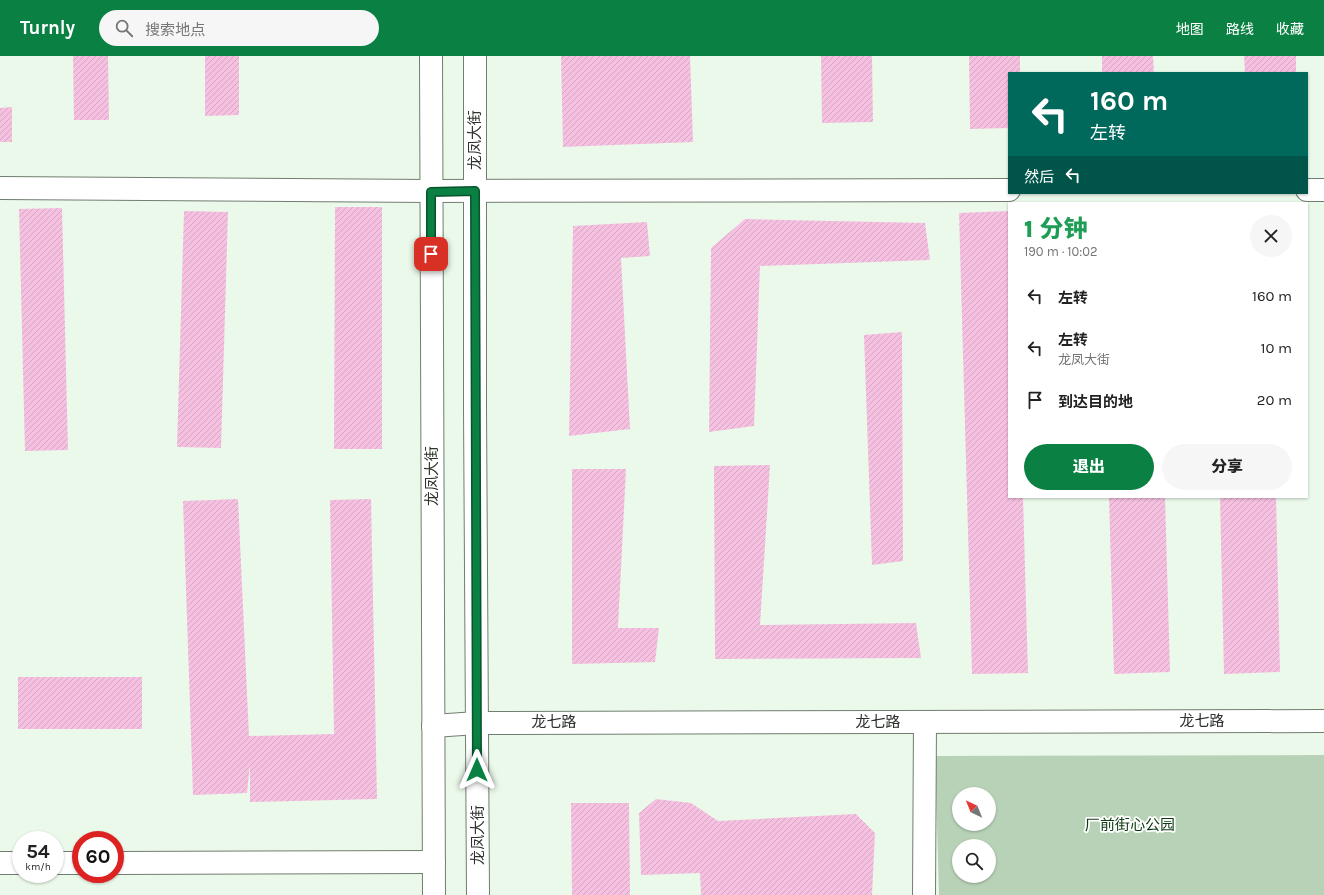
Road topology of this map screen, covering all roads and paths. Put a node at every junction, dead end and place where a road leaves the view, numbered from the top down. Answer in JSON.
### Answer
{"nodes":[{"id":1,"x":431,"y":56,"type":"edge"},
{"id":2,"x":476,"y":56,"type":"edge"},
{"id":3,"x":0,"y":188,"type":"edge"},
{"id":4,"x":1008,"y":190,"type":"edge"},
{"id":5,"x":1308,"y":190,"type":"edge"},
{"id":6,"x":1324,"y":190,"type":"edge"},
{"id":7,"x":475,"y":191,"type":"junction"},
{"id":8,"x":431,"y":192,"type":"junction"},
{"id":9,"x":1324,"y":721,"type":"edge"},
{"id":10,"x":925,"y":722,"type":"junction"},
{"id":11,"x":477,"y":723,"type":"junction"},
{"id":12,"x":433,"y":726,"type":"junction"},
{"id":13,"x":434,"y":862,"type":"junction"},
{"id":14,"x":0,"y":863,"type":"edge"},
{"id":15,"x":12,"y":863,"type":"edge"},
{"id":16,"x":124,"y":863,"type":"edge"},
{"id":17,"x":434,"y":895,"type":"edge"},
{"id":18,"x":478,"y":895,"type":"edge"},
{"id":19,"x":924,"y":895,"type":"edge"}],
"edges":[{"from":1,"to":8,"type":"street","name":"龙凤大街"},
{"from":2,"to":7,"type":"street","name":"龙凤大街"},
{"from":3,"to":8,"type":"street"},
{"from":4,"to":7,"type":"street"},
{"from":5,"to":6,"type":"street"},
{"from":7,"to":8,"type":"street"},
{"from":7,"to":11,"type":"street","name":"龙凤大街"},
{"from":8,"to":12,"type":"street","name":"龙凤大街"},
{"from":9,"to":10,"type":"street","name":"龙七路"},
{"from":10,"to":11,"type":"street","name":"龙七路"},
{"from":10,"to":19,"type":"street"},
{"from":11,"to":12,"type":"street","name":"龙七路"},
{"from":11,"to":18,"type":"street","name":"龙凤大街"},
{"from":12,"to":13,"type":"street","name":"龙凤大街"},
{"from":13,"to":16,"type":"street"},
{"from":13,"to":17,"type":"street","name":"龙凤大街"},
{"from":14,"to":15,"type":"street"}]}
